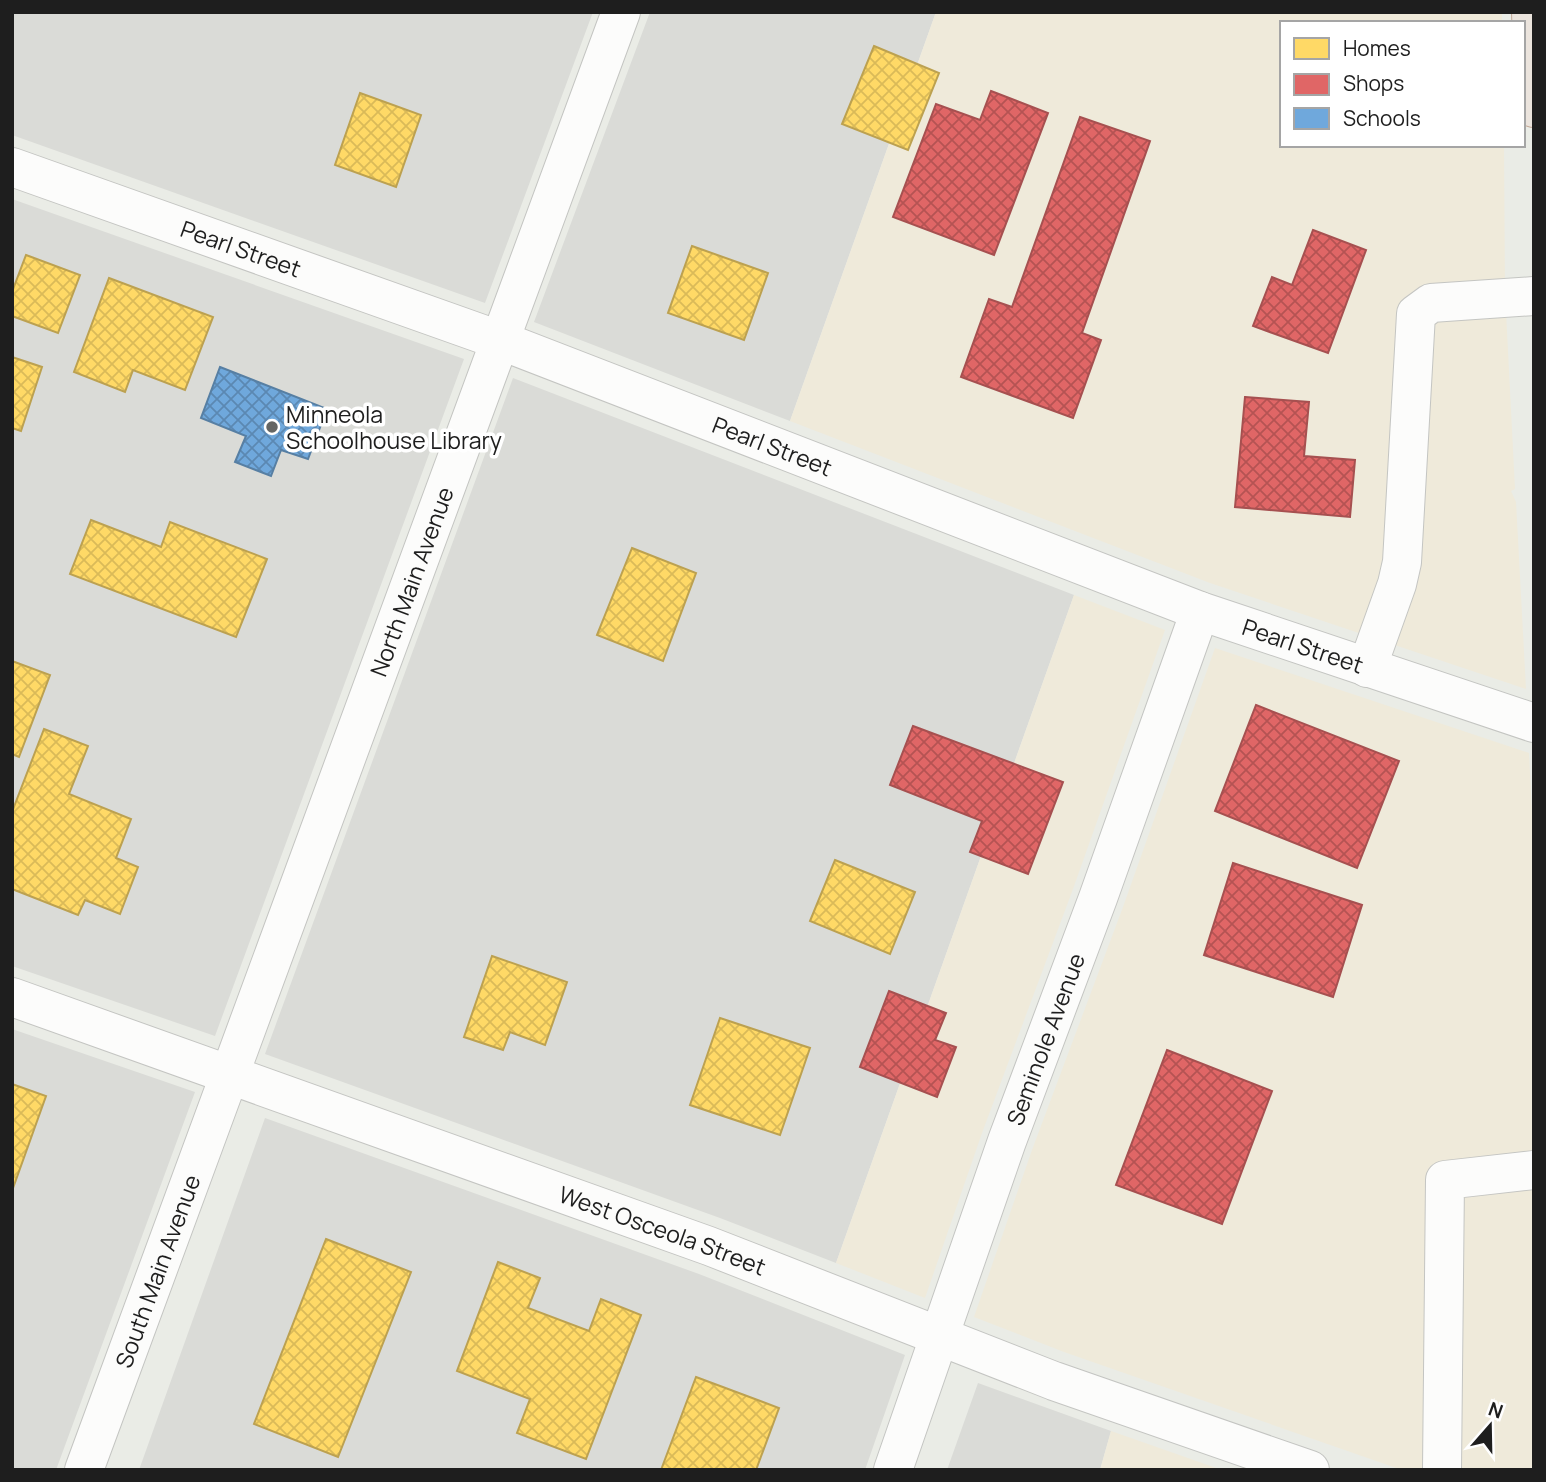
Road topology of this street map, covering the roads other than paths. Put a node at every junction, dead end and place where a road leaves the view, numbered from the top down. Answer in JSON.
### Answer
{"nodes":[{"id":1,"x":621,"y":12,"type":"edge"},
{"id":2,"x":1531,"y":12,"type":"edge"},
{"id":3,"x":1534,"y":108,"type":"edge"},
{"id":4,"x":12,"y":167,"type":"edge"},
{"id":5,"x":1534,"y":296,"type":"edge"},
{"id":6,"x":499,"y":340,"type":"junction"},
{"id":7,"x":1200,"y":611,"type":"junction"},
{"id":8,"x":1367,"y":668,"type":"junction"},
{"id":9,"x":1534,"y":723,"type":"edge"},
{"id":10,"x":12,"y":997,"type":"edge"},
{"id":11,"x":230,"y":1073,"type":"junction"},
{"id":12,"x":1534,"y":1170,"type":"edge"},
{"id":13,"x":940,"y":1335,"type":"junction"},
{"id":14,"x":84,"y":1470,"type":"edge"},
{"id":15,"x":892,"y":1470,"type":"edge"},
{"id":16,"x":1310,"y":1470,"type":"edge"},
{"id":17,"x":1442,"y":1470,"type":"edge"}],
"edges":[{"from":1,"to":6,"type":"street","name":"North Main Avenue"},
{"from":2,"to":3,"type":"highway"},
{"from":4,"to":6,"type":"street","name":"Pearl Street"},
{"from":5,"to":8,"type":"street"},
{"from":6,"to":7,"type":"street","name":"Pearl Street"},
{"from":6,"to":11,"type":"street","name":"North Main Avenue"},
{"from":7,"to":8,"type":"street","name":"Pearl Street"},
{"from":7,"to":13,"type":"street","name":"Seminole Avenue"},
{"from":8,"to":9,"type":"street","name":"Pearl Street"},
{"from":10,"to":11,"type":"street","name":"West Osceola Street"},
{"from":11,"to":13,"type":"street","name":"West Osceola Street"},
{"from":11,"to":14,"type":"street","name":"South Main Avenue"},
{"from":12,"to":17,"type":"street"},
{"from":13,"to":15,"type":"street","name":"Seminole Avenue"},
{"from":13,"to":16,"type":"street","name":"West Osceola Street"}]}
